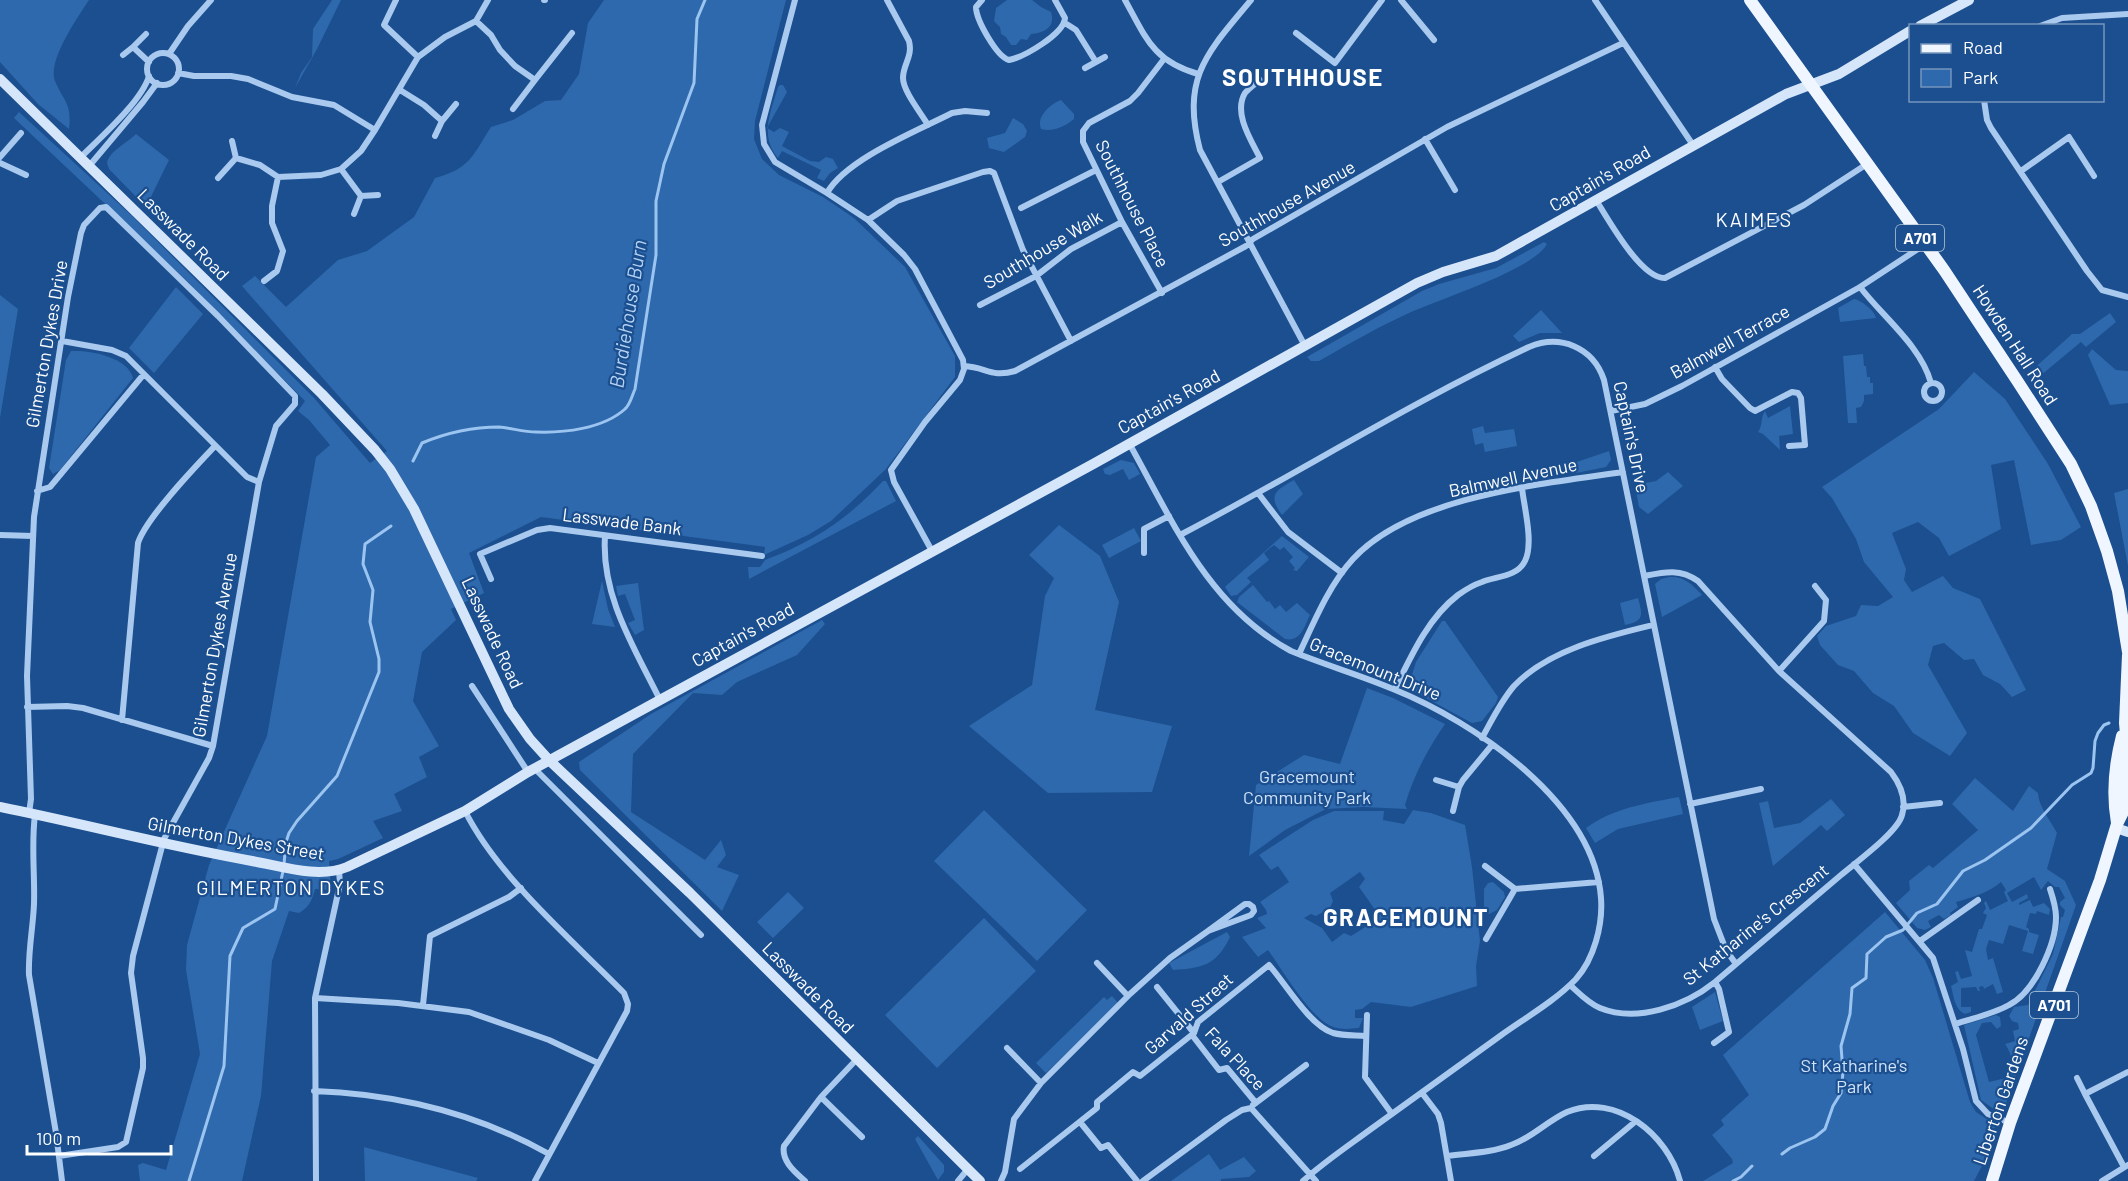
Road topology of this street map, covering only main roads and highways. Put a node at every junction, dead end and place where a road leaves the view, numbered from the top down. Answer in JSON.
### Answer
{"nodes":[{"id":1,"x":1750,"y":0,"type":"edge"},
{"id":2,"x":1969,"y":0,"type":"edge"},
{"id":3,"x":1924,"y":24,"type":"edge"},
{"id":4,"x":1909,"y":32,"type":"edge"},
{"id":5,"x":0,"y":79,"type":"edge"},
{"id":6,"x":1810,"y":86,"type":"junction"},
{"id":7,"x":2128,"y":654,"type":"edge"},
{"id":8,"x":550,"y":761,"type":"junction"},
{"id":9,"x":0,"y":807,"type":"edge"},
{"id":10,"x":2120,"y":828,"type":"edge"},
{"id":11,"x":960,"y":1177,"type":"edge"},
{"id":12,"x":980,"y":1181,"type":"edge"},
{"id":13,"x":1992,"y":1181,"type":"edge"}],
"edges":[{"from":1,"to":6,"type":"main road","number":"A701"},
{"from":2,"to":3,"type":"main road"},
{"from":4,"to":6,"type":"main road","name":"Captain's Road"},
{"from":5,"to":8,"type":"main road","name":"Lasswade Road"},
{"from":6,"to":7,"type":"main road","name":"Howden Hall Road","number":"A701"},
{"from":6,"to":8,"type":"main road","name":"Captain's Road"},
{"from":7,"to":10,"type":"main road","name":"Howden Hall Road","number":"A701"},
{"from":8,"to":9,"type":"main road","name":"Gilmerton Dykes Street"},
{"from":8,"to":11,"type":"main road","name":"Lasswade Road"},
{"from":10,"to":13,"type":"main road","name":"Liberton Gardens","number":"A701"},
{"from":11,"to":12,"type":"main road","name":"Lasswade Road"}]}
